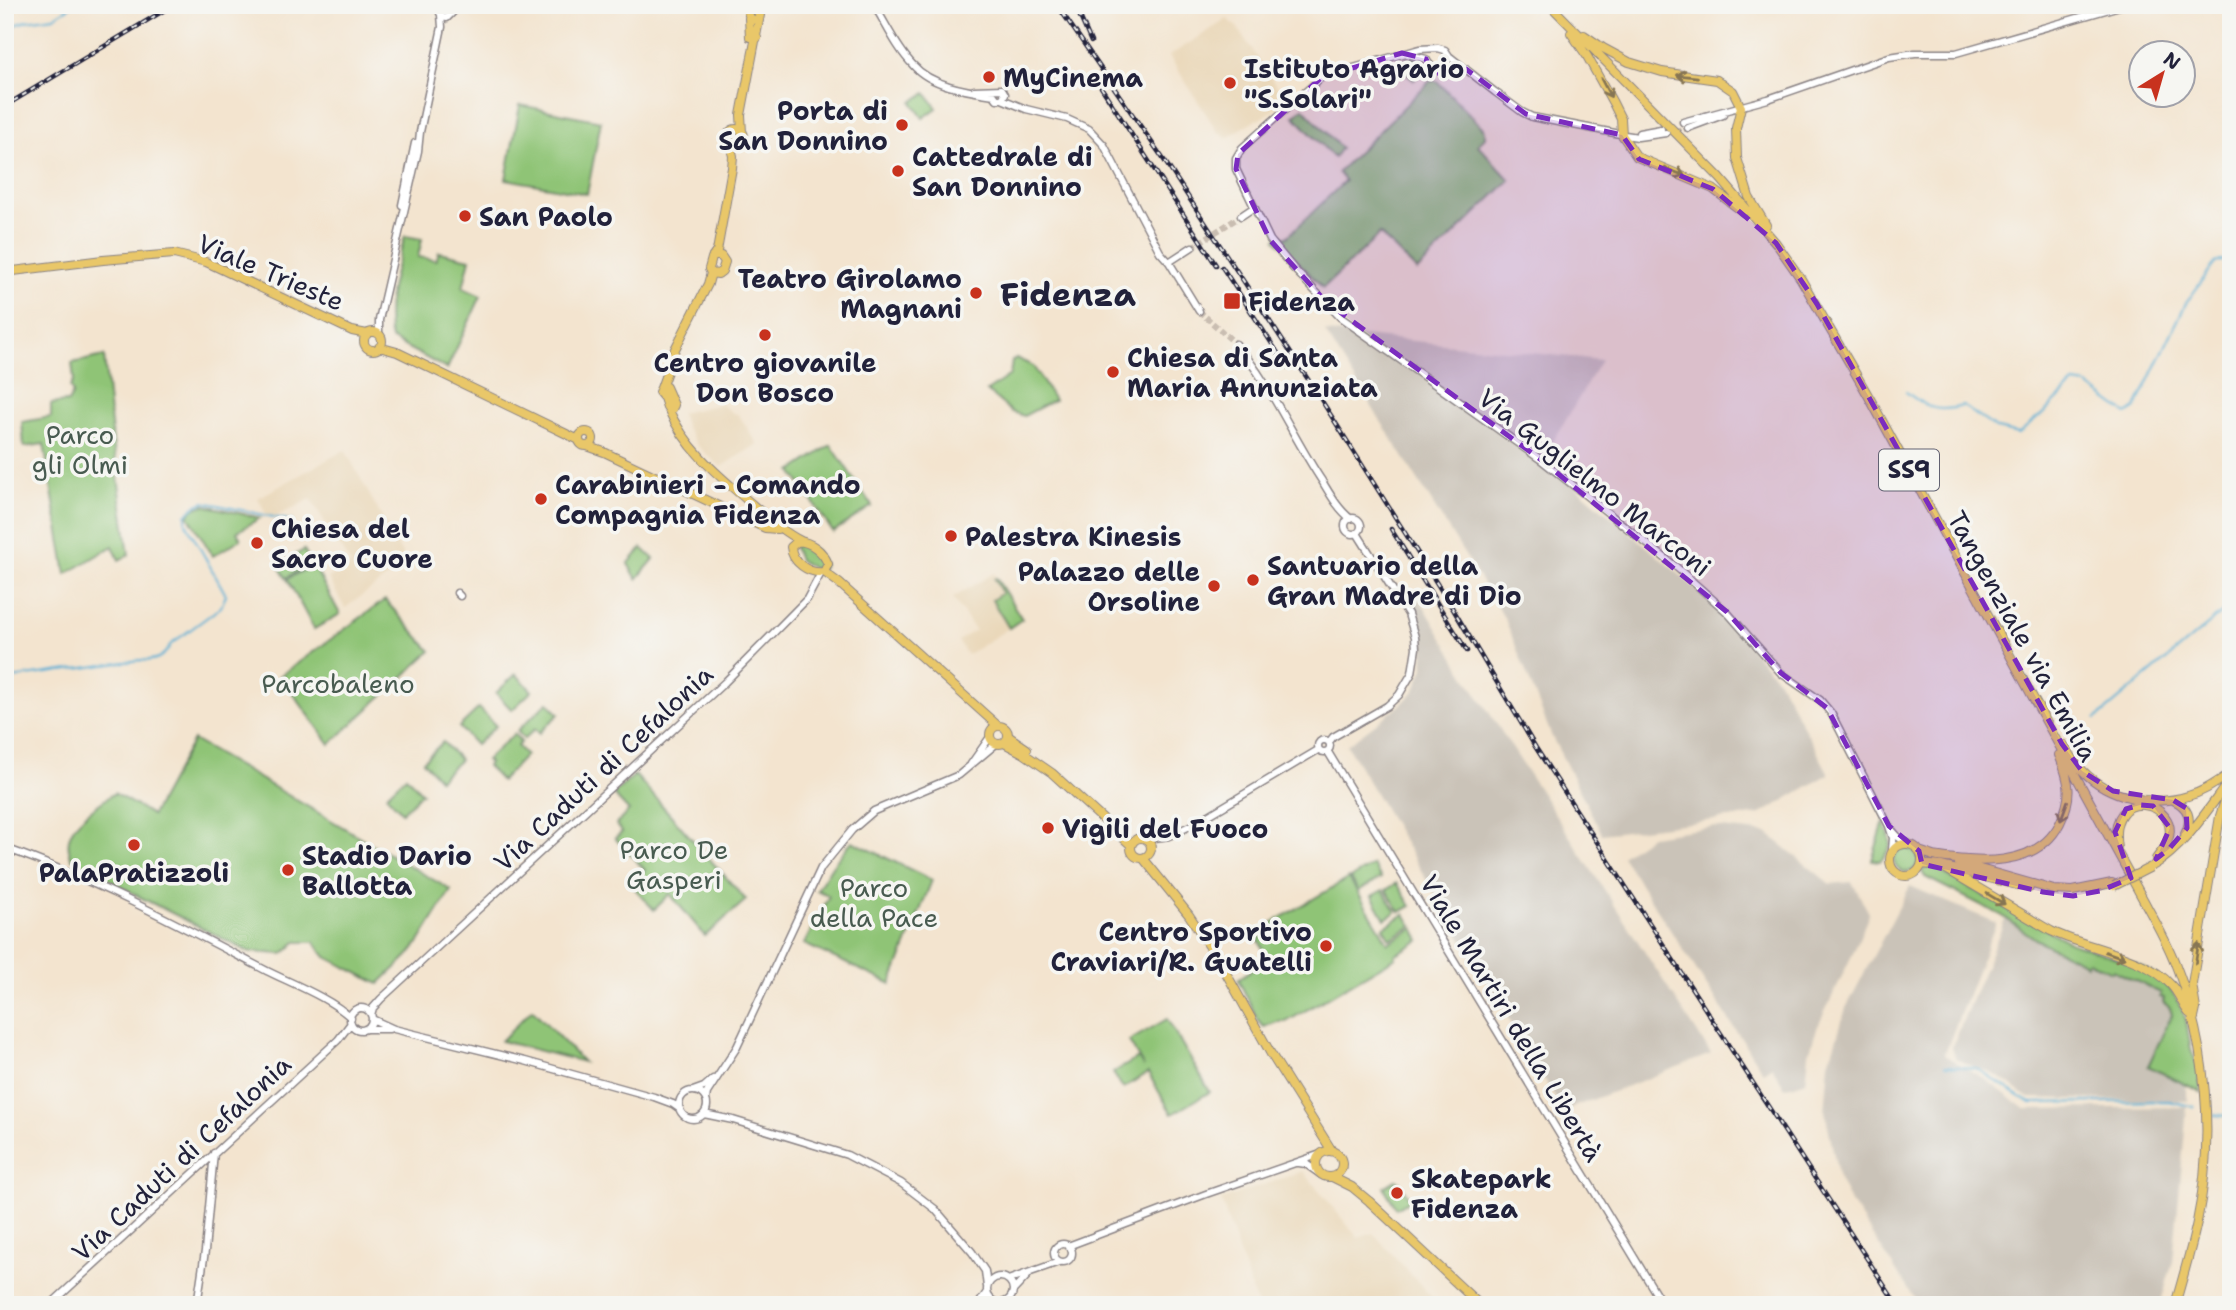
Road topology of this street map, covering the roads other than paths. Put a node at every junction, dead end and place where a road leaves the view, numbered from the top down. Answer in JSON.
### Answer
{"nodes":[{"id":1,"x":443,"y":5,"type":"edge"},
{"id":2,"x":449,"y":5,"type":"edge"},
{"id":3,"x":874,"y":5,"type":"edge"},
{"id":4,"x":2123,"y":5,"type":"edge"},
{"id":5,"x":1552,"y":8,"type":"edge"},
{"id":6,"x":758,"y":10,"type":"edge"},
{"id":7,"x":441,"y":15,"type":"junction"},
{"id":8,"x":449,"y":18,"type":"junction"},
{"id":9,"x":442,"y":27,"type":"junction"},
{"id":10,"x":753,"y":38,"type":"junction"},
{"id":11,"x":1434,"y":48,"type":"junction"},
{"id":12,"x":1402,"y":53,"type":"junction"},
{"id":13,"x":1450,"y":56,"type":"junction"},
{"id":14,"x":1426,"y":59,"type":"junction"},
{"id":15,"x":1444,"y":69,"type":"junction"},
{"id":16,"x":1466,"y":69,"type":"junction"},
{"id":17,"x":1741,"y":107,"type":"junction"},
{"id":18,"x":740,"y":115,"type":"junction"},
{"id":19,"x":1686,"y":125,"type":"tunnel mouth"},
{"id":20,"x":730,"y":131,"type":"junction"},
{"id":21,"x":1663,"y":131,"type":"tunnel mouth"},
{"id":22,"x":742,"y":132,"type":"junction"},
{"id":23,"x":1624,"y":135,"type":"junction"},
{"id":24,"x":729,"y":142,"type":"junction"},
{"id":25,"x":740,"y":144,"type":"junction"},
{"id":26,"x":733,"y":156,"type":"junction"},
{"id":27,"x":1253,"y":208,"type":"junction"},
{"id":28,"x":1241,"y":216,"type":"tunnel mouth"},
{"id":29,"x":1776,"y":243,"type":"junction"},
{"id":30,"x":1192,"y":247,"type":"tunnel mouth"},
{"id":31,"x":718,"y":254,"type":"junction"},
{"id":32,"x":1168,"y":261,"type":"junction"},
{"id":33,"x":5,"y":272,"type":"edge"},
{"id":34,"x":713,"y":276,"type":"junction"},
{"id":35,"x":1199,"y":311,"type":"tunnel mouth"},
{"id":36,"x":373,"y":338,"type":"junction"},
{"id":37,"x":1236,"y":344,"type":"tunnel mouth"},
{"id":38,"x":1351,"y":519,"type":"junction"},
{"id":39,"x":771,"y":521,"type":"junction"},
{"id":40,"x":777,"y":529,"type":"junction"},
{"id":41,"x":1357,"y":533,"type":"junction"},
{"id":42,"x":797,"y":542,"type":"junction"},
{"id":43,"x":824,"y":569,"type":"junction"},
{"id":44,"x":808,"y":570,"type":"junction"},
{"id":45,"x":812,"y":587,"type":"junction"},
{"id":46,"x":968,"y":699,"type":"junction"},
{"id":47,"x":2035,"y":702,"type":"junction"},
{"id":48,"x":998,"y":726,"type":"junction"},
{"id":49,"x":997,"y":739,"type":"junction"},
{"id":50,"x":1329,"y":742,"type":"junction"},
{"id":51,"x":1318,"y":750,"type":"junction"},
{"id":52,"x":1328,"y":751,"type":"junction"},
{"id":53,"x":2231,"y":778,"type":"edge"},
{"id":54,"x":2173,"y":800,"type":"junction"},
{"id":55,"x":1889,"y":826,"type":"junction"},
{"id":56,"x":2188,"y":828,"type":"junction"},
{"id":57,"x":2180,"y":843,"type":"junction"},
{"id":58,"x":1909,"y":844,"type":"junction"},
{"id":59,"x":1143,"y":847,"type":"junction"},
{"id":60,"x":5,"y":848,"type":"edge"},
{"id":61,"x":1892,"y":850,"type":"junction"},
{"id":62,"x":1919,"y":851,"type":"junction"},
{"id":63,"x":1933,"y":856,"type":"junction"},
{"id":64,"x":2119,"y":856,"type":"junction"},
{"id":65,"x":2152,"y":863,"type":"junction"},
{"id":66,"x":1922,"y":864,"type":"junction"},
{"id":67,"x":1941,"y":866,"type":"junction"},
{"id":68,"x":2113,"y":884,"type":"junction"},
{"id":69,"x":381,"y":999,"type":"junction"},
{"id":70,"x":332,"y":1005,"type":"junction"},
{"id":71,"x":360,"y":1009,"type":"junction"},
{"id":72,"x":372,"y":1017,"type":"junction"},
{"id":73,"x":351,"y":1020,"type":"junction"},
{"id":74,"x":2194,"y":1021,"type":"junction"},
{"id":75,"x":361,"y":1029,"type":"junction"},
{"id":76,"x":394,"y":1029,"type":"junction"},
{"id":77,"x":338,"y":1040,"type":"junction"},
{"id":78,"x":720,"y":1073,"type":"junction"},
{"id":79,"x":693,"y":1091,"type":"junction"},
{"id":80,"x":682,"y":1096,"type":"junction"},
{"id":81,"x":654,"y":1097,"type":"junction"},
{"id":82,"x":707,"y":1101,"type":"junction"},
{"id":83,"x":680,"y":1109,"type":"junction"},
{"id":84,"x":704,"y":1114,"type":"junction"},
{"id":85,"x":733,"y":1120,"type":"junction"},
{"id":86,"x":1318,"y":1131,"type":"junction"},
{"id":87,"x":1332,"y":1151,"type":"junction"},
{"id":88,"x":214,"y":1153,"type":"junction"},
{"id":89,"x":1319,"y":1154,"type":"junction"},
{"id":90,"x":1291,"y":1164,"type":"junction"},
{"id":91,"x":1341,"y":1171,"type":"junction"},
{"id":92,"x":1320,"y":1174,"type":"junction"},
{"id":93,"x":1332,"y":1177,"type":"junction"},
{"id":94,"x":1352,"y":1187,"type":"junction"},
{"id":95,"x":1070,"y":1249,"type":"junction"},
{"id":96,"x":1054,"y":1254,"type":"junction"},
{"id":97,"x":1059,"y":1261,"type":"junction"},
{"id":98,"x":980,"y":1262,"type":"junction"},
{"id":99,"x":1032,"y":1272,"type":"junction"},
{"id":100,"x":998,"y":1277,"type":"junction"},
{"id":101,"x":1008,"y":1280,"type":"junction"},
{"id":102,"x":987,"y":1290,"type":"junction"},
{"id":103,"x":1014,"y":1290,"type":"junction"},
{"id":104,"x":990,"y":1303,"type":"edge"},
{"id":105,"x":50,"y":1305,"type":"edge"},
{"id":106,"x":197,"y":1305,"type":"edge"},
{"id":107,"x":978,"y":1305,"type":"edge"},
{"id":108,"x":1479,"y":1305,"type":"edge"},
{"id":109,"x":1663,"y":1305,"type":"edge"},
{"id":110,"x":2175,"y":1305,"type":"edge"}],
"edges":[{"from":1,"to":7,"type":"street"},
{"from":2,"to":8,"type":"street"},
{"from":3,"to":32,"type":"street"},
{"from":4,"to":17,"type":"street"},
{"from":17,"to":5,"type":"main road","one_way":true},
{"from":5,"to":23,"type":"main road","one_way":true},
{"from":5,"to":29,"type":"main road","name":"Tangenziale via Emilia","number":"SS9"},
{"from":6,"to":10,"type":"main road"},
{"from":6,"to":10,"type":"main road"},
{"from":7,"to":8,"type":"street"},
{"from":7,"to":9,"type":"street"},
{"from":8,"to":9,"type":"street"},
{"from":9,"to":36,"type":"street"},
{"from":10,"to":18,"type":"main road"},
{"from":11,"to":12,"type":"street","name":"Via Guglielmo Marconi"},
{"from":11,"to":13,"type":"street"},
{"from":11,"to":14,"type":"street"},
{"from":12,"to":14,"type":"street"},
{"from":12,"to":27,"type":"street","name":"Via Guglielmo Marconi"},
{"from":13,"to":15,"type":"street"},
{"from":13,"to":16,"type":"street"},
{"from":14,"to":15,"type":"street"},
{"from":15,"to":16,"type":"street"},
{"from":16,"to":23,"type":"street"},
{"from":17,"to":19,"type":"street"},
{"from":17,"to":29,"type":"main road"},
{"from":18,"to":20,"type":"main road"},
{"from":18,"to":22,"type":"main road"},
{"from":20,"to":22,"type":"main road"},
{"from":20,"to":24,"type":"main road"},
{"from":21,"to":23,"type":"street"},
{"from":22,"to":25,"type":"main road"},
{"from":23,"to":29,"type":"main road","one_way":true},
{"from":24,"to":25,"type":"main road"},
{"from":24,"to":26,"type":"main road"},
{"from":25,"to":26,"type":"main road"},
{"from":26,"to":31,"type":"main road"},
{"from":27,"to":28,"type":"street"},
{"from":27,"to":55,"type":"street","name":"Via Guglielmo Marconi"},
{"from":29,"to":47,"type":"main road","name":"Tangenziale via Emilia","number":"SS9"},
{"from":30,"to":32,"type":"street"},
{"from":31,"to":34,"type":"main road"},
{"from":31,"to":34,"type":"main road"},
{"from":32,"to":35,"type":"street"},
{"from":33,"to":36,"type":"main road","name":"Viale Trieste"},
{"from":34,"to":39,"type":"main road"},
{"from":36,"to":40,"type":"main road","name":"Viale Trieste"},
{"from":37,"to":38,"type":"street"},
{"from":38,"to":41,"type":"street"},
{"from":38,"to":41,"type":"street"},
{"from":39,"to":40,"type":"main road"},
{"from":39,"to":42,"type":"main road"},
{"from":40,"to":42,"type":"main road"},
{"from":41,"to":50,"type":"street"},
{"from":42,"to":43,"type":"main road"},
{"from":42,"to":44,"type":"main road"},
{"from":43,"to":44,"type":"main road"},
{"from":43,"to":45,"type":"street","name":"Via Caduti di Cefalonia"},
{"from":43,"to":46,"type":"main road"},
{"from":44,"to":45,"type":"street"},
{"from":45,"to":69,"type":"street","name":"Via Caduti di Cefalonia"},
{"from":46,"to":48,"type":"main road"},
{"from":46,"to":49,"type":"main road"},
{"from":47,"to":54,"type":"main road"},
{"from":47,"to":63,"type":"main road","one_way":true},
{"from":47,"to":64,"type":"main road","name":"Tangenziale via Emilia","number":"SS9"},
{"from":48,"to":49,"type":"main road"},
{"from":48,"to":49,"type":"main road"},
{"from":49,"to":59,"type":"main road"},
{"from":49,"to":78,"type":"street"},
{"from":50,"to":51,"type":"street"},
{"from":50,"to":52,"type":"street"},
{"from":51,"to":52,"type":"street"},
{"from":51,"to":59,"type":"street"},
{"from":52,"to":109,"type":"street","name":"Viale Martiri della Libertà"},
{"from":53,"to":54,"type":"main road"},
{"from":53,"to":56,"type":"main road"},
{"from":53,"to":57,"type":"main road"},
{"from":74,"to":53,"type":"main road","one_way":true},
{"from":54,"to":56,"type":"main road"},
{"from":55,"to":58,"type":"street","name":"Via Guglielmo Marconi"},
{"from":55,"to":61,"type":"street","name":"Via Guglielmo Marconi"},
{"from":56,"to":57,"type":"main road"},
{"from":56,"to":65,"type":"main road"},
{"from":57,"to":65,"type":"main road"},
{"from":58,"to":61,"type":"main road"},
{"from":58,"to":62,"type":"main road"},
{"from":59,"to":86,"type":"main road"},
{"from":60,"to":70,"type":"street"},
{"from":61,"to":66,"type":"main road"},
{"from":62,"to":63,"type":"main road"},
{"from":62,"to":66,"type":"main road"},
{"from":63,"to":68,"type":"main road"},
{"from":64,"to":65,"type":"main road"},
{"from":64,"to":74,"type":"main road","name":"Tangenziale via Emilia","number":"SS9"},
{"from":65,"to":68,"type":"main road","bridge":true},
{"from":66,"to":67,"type":"main road"},
{"from":67,"to":68,"type":"main road"},
{"from":67,"to":74,"type":"main road","one_way":true},
{"from":69,"to":71,"type":"street","name":"Via Caduti di Cefalonia"},
{"from":69,"to":72,"type":"street","name":"Via Caduti di Cefalonia"},
{"from":70,"to":71,"type":"street"},
{"from":70,"to":73,"type":"street"},
{"from":71,"to":72,"type":"street"},
{"from":71,"to":73,"type":"street","name":"Via Caduti di Cefalonia"},
{"from":72,"to":75,"type":"street","name":"Via Caduti di Cefalonia"},
{"from":72,"to":76,"type":"street"},
{"from":73,"to":75,"type":"street"},
{"from":73,"to":77,"type":"street","name":"Via Caduti di Cefalonia"},
{"from":74,"to":110,"type":"main road","name":"Tangenziale via Emilia","number":"SS9"},
{"from":75,"to":76,"type":"street"},
{"from":75,"to":77,"type":"street","name":"Via Caduti di Cefalonia"},
{"from":76,"to":81,"type":"street"},
{"from":77,"to":88,"type":"street","name":"Via Caduti di Cefalonia"},
{"from":78,"to":79,"type":"street"},
{"from":78,"to":82,"type":"street"},
{"from":79,"to":80,"type":"street"},
{"from":79,"to":82,"type":"street"},
{"from":80,"to":81,"type":"street"},
{"from":80,"to":83,"type":"street"},
{"from":81,"to":83,"type":"street"},
{"from":82,"to":84,"type":"street"},
{"from":82,"to":85,"type":"street"},
{"from":83,"to":84,"type":"street"},
{"from":84,"to":85,"type":"street"},
{"from":85,"to":98,"type":"street"},
{"from":86,"to":87,"type":"main road"},
{"from":86,"to":89,"type":"main road"},
{"from":87,"to":89,"type":"main road"},
{"from":87,"to":91,"type":"main road"},
{"from":88,"to":105,"type":"street","name":"Via Caduti di Cefalonia"},
{"from":88,"to":106,"type":"street"},
{"from":89,"to":90,"type":"street"},
{"from":89,"to":92,"type":"main road"},
{"from":90,"to":92,"type":"street"},
{"from":90,"to":95,"type":"street"},
{"from":91,"to":93,"type":"main road"},
{"from":91,"to":94,"type":"main road"},
{"from":92,"to":93,"type":"main road"},
{"from":93,"to":94,"type":"main road"},
{"from":94,"to":108,"type":"main road"},
{"from":95,"to":96,"type":"street"},
{"from":95,"to":97,"type":"street"},
{"from":96,"to":97,"type":"street"},
{"from":96,"to":99,"type":"street"},
{"from":97,"to":99,"type":"street"},
{"from":98,"to":100,"type":"street"},
{"from":98,"to":102,"type":"street"},
{"from":99,"to":101,"type":"street"},
{"from":99,"to":103,"type":"street"},
{"from":100,"to":101,"type":"street"},
{"from":100,"to":102,"type":"street"},
{"from":101,"to":103,"type":"street"},
{"from":102,"to":104,"type":"street"},
{"from":102,"to":107,"type":"street"},
{"from":103,"to":104,"type":"street"}]}
